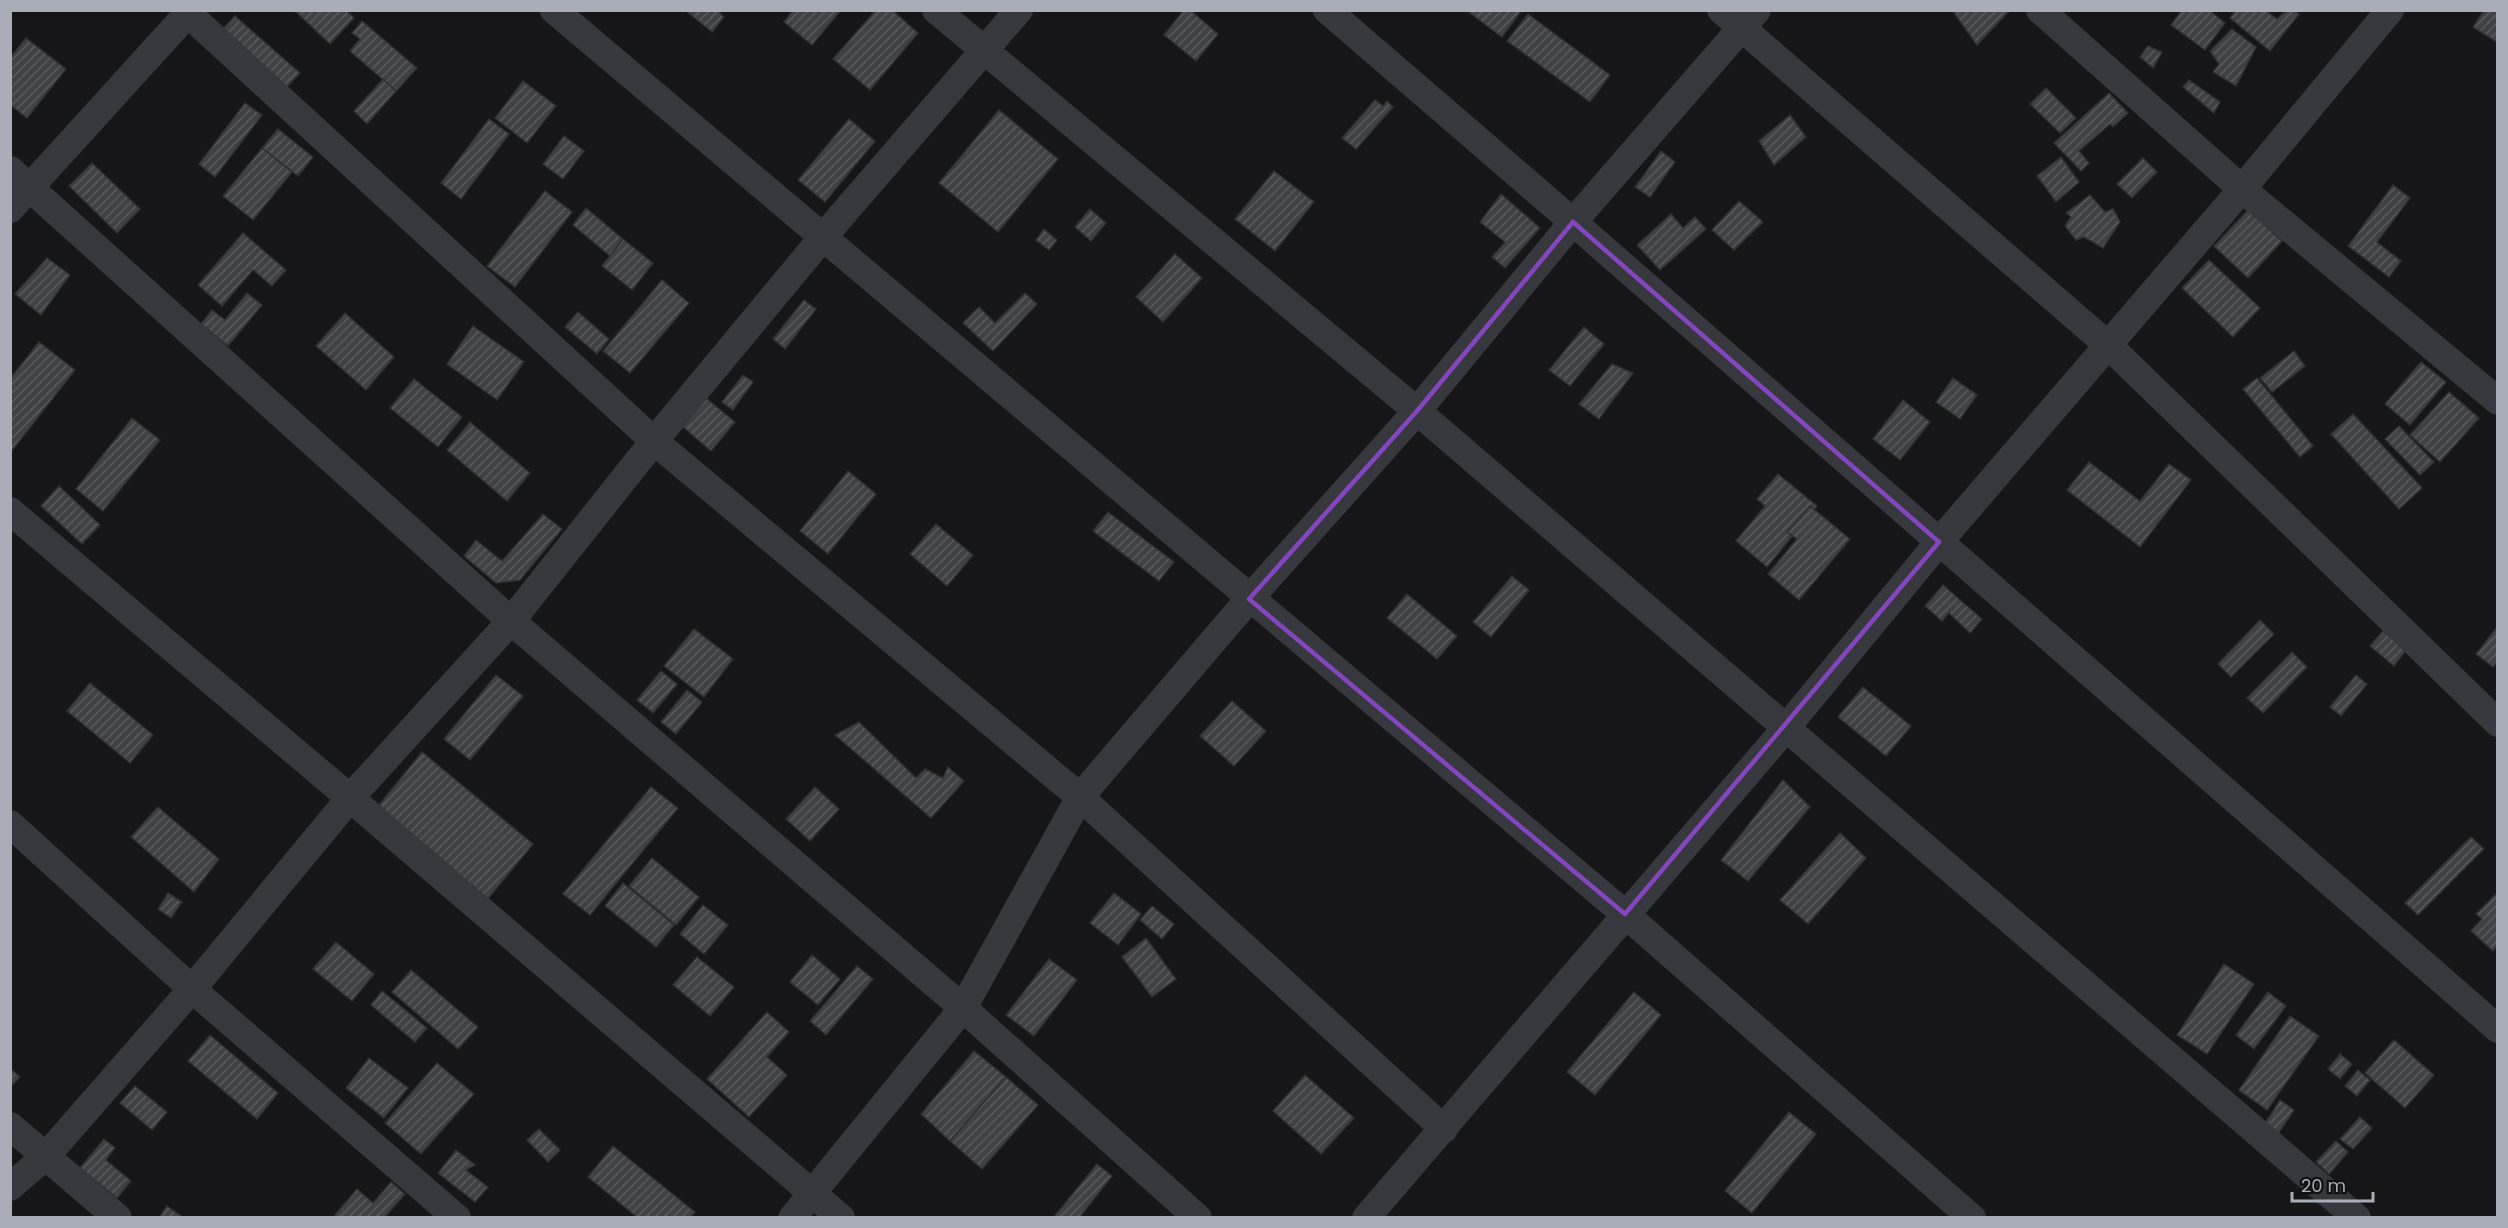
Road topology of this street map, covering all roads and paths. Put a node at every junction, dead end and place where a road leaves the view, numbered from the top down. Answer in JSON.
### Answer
{"nodes":[{"id":1,"x":554,"y":10,"type":"edge"},
{"id":2,"x":936,"y":10,"type":"edge"},
{"id":3,"x":1019,"y":10,"type":"edge"},
{"id":4,"x":1326,"y":10,"type":"edge"},
{"id":5,"x":2040,"y":10,"type":"edge"},
{"id":6,"x":2390,"y":10,"type":"edge"},
{"id":7,"x":188,"y":12,"type":"edge"},
{"id":8,"x":1739,"y":16,"type":"edge"},
{"id":9,"x":983,"y":51,"type":"junction"},
{"id":10,"x":20,"y":179,"type":"edge"},
{"id":11,"x":2242,"y":189,"type":"junction"},
{"id":12,"x":10,"y":209,"type":"edge"},
{"id":13,"x":1574,"y":222,"type":"junction"},
{"id":14,"x":823,"y":237,"type":"junction"},
{"id":15,"x":2109,"y":346,"type":"junction"},
{"id":16,"x":2498,"y":401,"type":"edge"},
{"id":17,"x":1417,"y":411,"type":"junction"},
{"id":18,"x":654,"y":441,"type":"junction"},
{"id":19,"x":10,"y":511,"type":"edge"},
{"id":20,"x":1939,"y":542,"type":"junction"},
{"id":21,"x":1249,"y":599,"type":"junction"},
{"id":22,"x":511,"y":621,"type":"junction"},
{"id":23,"x":2498,"y":723,"type":"edge"},
{"id":24,"x":1786,"y":728,"type":"junction"},
{"id":25,"x":350,"y":798,"type":"junction"},
{"id":26,"x":1080,"y":798,"type":"junction"},
{"id":27,"x":10,"y":824,"type":"edge"},
{"id":28,"x":1625,"y":914,"type":"junction"},
{"id":29,"x":192,"y":989,"type":"junction"},
{"id":30,"x":963,"y":1008,"type":"junction"},
{"id":31,"x":2498,"y":1029,"type":"edge"},
{"id":32,"x":10,"y":1126,"type":"edge"},
{"id":33,"x":1444,"y":1129,"type":"junction"},
{"id":34,"x":47,"y":1155,"type":"junction"},
{"id":35,"x":10,"y":1187,"type":"edge"},
{"id":36,"x":814,"y":1193,"type":"junction"},
{"id":37,"x":118,"y":1218,"type":"edge"},
{"id":38,"x":457,"y":1218,"type":"edge"},
{"id":39,"x":792,"y":1218,"type":"edge"},
{"id":40,"x":841,"y":1218,"type":"edge"},
{"id":41,"x":1198,"y":1218,"type":"edge"},
{"id":42,"x":1366,"y":1218,"type":"edge"},
{"id":43,"x":1972,"y":1218,"type":"edge"},
{"id":44,"x":2357,"y":1218,"type":"edge"}],
"edges":[{"from":1,"to":14,"type":"street"},
{"from":2,"to":9,"type":"street"},
{"from":3,"to":9,"type":"street"},
{"from":4,"to":13,"type":"street"},
{"from":5,"to":11,"type":"street"},
{"from":6,"to":11,"type":"street"},
{"from":7,"to":10,"type":"street"},
{"from":7,"to":18,"type":"street"},
{"from":8,"to":13,"type":"street"},
{"from":8,"to":15,"type":"street"},
{"from":9,"to":14,"type":"street"},
{"from":9,"to":17,"type":"street"},
{"from":10,"to":12,"type":"street"},
{"from":10,"to":22,"type":"street"},
{"from":11,"to":15,"type":"street"},
{"from":11,"to":16,"type":"street"},
{"from":13,"to":17,"type":"street"},
{"from":13,"to":20,"type":"street"},
{"from":14,"to":18,"type":"street"},
{"from":14,"to":21,"type":"street"},
{"from":15,"to":20,"type":"street"},
{"from":15,"to":23,"type":"street"},
{"from":17,"to":21,"type":"street"},
{"from":17,"to":24,"type":"street"},
{"from":18,"to":22,"type":"street"},
{"from":18,"to":26,"type":"street"},
{"from":19,"to":25,"type":"street"},
{"from":20,"to":24,"type":"street"},
{"from":20,"to":31,"type":"street"},
{"from":21,"to":26,"type":"street"},
{"from":21,"to":28,"type":"street"},
{"from":22,"to":25,"type":"street"},
{"from":22,"to":30,"type":"street"},
{"from":24,"to":28,"type":"street"},
{"from":24,"to":44,"type":"street"},
{"from":25,"to":29,"type":"street"},
{"from":25,"to":36,"type":"street"},
{"from":26,"to":30,"type":"street"},
{"from":26,"to":33,"type":"street"},
{"from":27,"to":29,"type":"street"},
{"from":28,"to":33,"type":"street"},
{"from":28,"to":43,"type":"street"},
{"from":29,"to":34,"type":"street"},
{"from":29,"to":38,"type":"street"},
{"from":30,"to":36,"type":"street"},
{"from":30,"to":41,"type":"street"},
{"from":32,"to":34,"type":"street"},
{"from":33,"to":42,"type":"street"},
{"from":34,"to":35,"type":"street"},
{"from":34,"to":37,"type":"street"},
{"from":36,"to":39,"type":"street"},
{"from":36,"to":40,"type":"street"}]}
